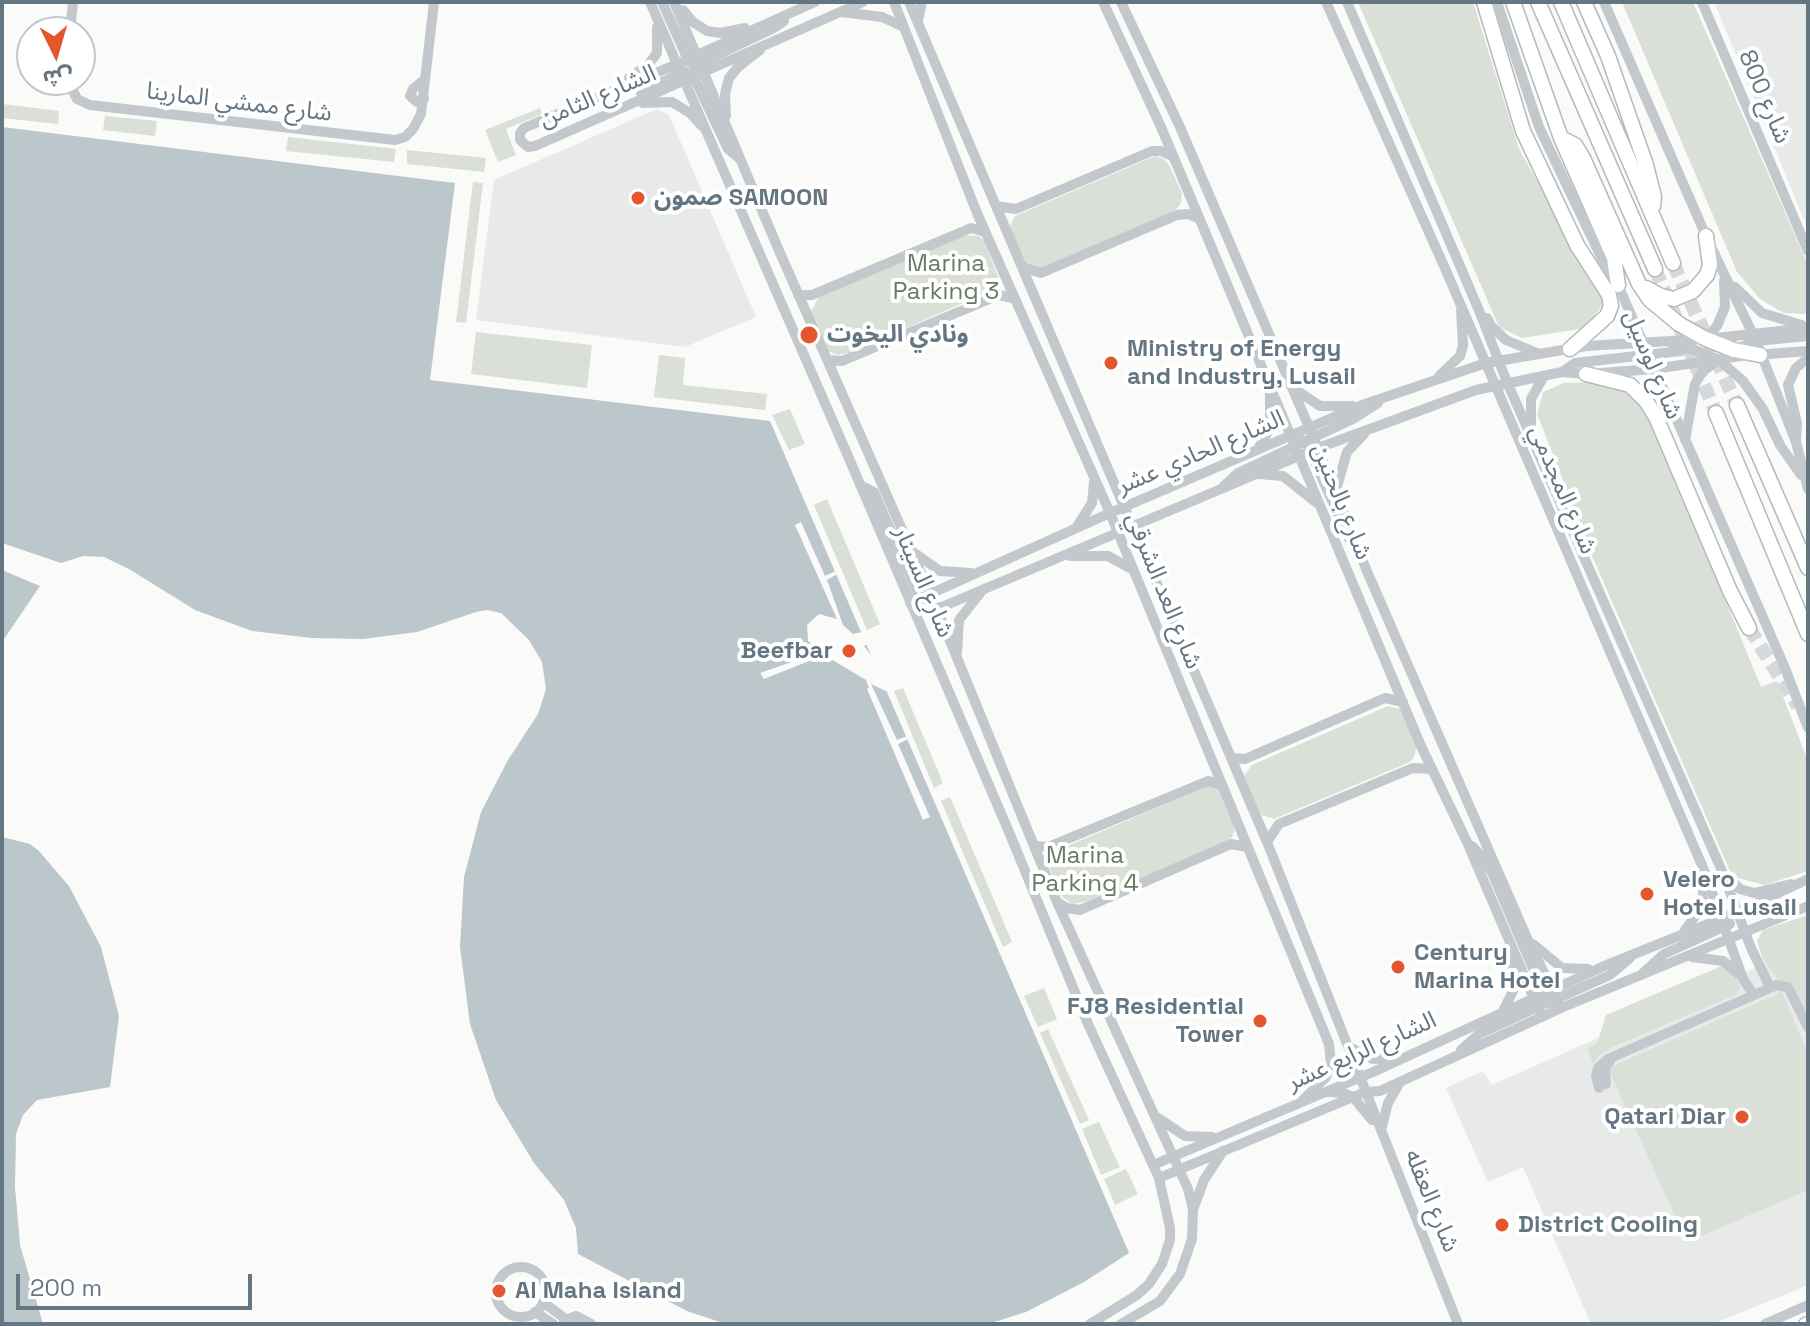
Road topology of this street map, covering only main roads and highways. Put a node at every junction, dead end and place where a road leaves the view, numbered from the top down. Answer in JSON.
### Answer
{"nodes":[{"id":1,"x":1484,"y":2,"type":"edge"},
{"id":2,"x":1513,"y":2,"type":"edge"},
{"id":3,"x":1538,"y":2,"type":"edge"},
{"id":4,"x":1561,"y":2,"type":"edge"},
{"id":5,"x":1584,"y":2,"type":"edge"},
{"id":6,"x":1561,"y":138,"type":"junction"},
{"id":7,"x":1653,"y":215,"type":"junction"},
{"id":8,"x":1706,"y":236,"type":"road end"},
{"id":9,"x":1673,"y":263,"type":"tunnel mouth"},
{"id":10,"x":1655,"y":269,"type":"tunnel mouth"},
{"id":11,"x":1639,"y":284,"type":"junction"},
{"id":12,"x":1618,"y":285,"type":"road end"},
{"id":13,"x":1756,"y":343,"type":"road end"},
{"id":14,"x":1570,"y":349,"type":"road end"},
{"id":15,"x":1586,"y":374,"type":"road end"},
{"id":16,"x":1737,"y":405,"type":"tunnel mouth"},
{"id":17,"x":1716,"y":413,"type":"tunnel mouth"},
{"id":18,"x":1808,"y":568,"type":"edge"},
{"id":19,"x":1749,"y":628,"type":"tunnel mouth"},
{"id":20,"x":1808,"y":634,"type":"edge"}],
"edges":[{"from":1,"to":14,"type":"highway"},
{"from":2,"to":6,"type":"highway"},
{"from":3,"to":10,"type":"highway"},
{"from":4,"to":7,"type":"highway"},
{"from":5,"to":7,"type":"highway"},
{"from":6,"to":11,"type":"highway"},
{"from":6,"to":12,"type":"highway"},
{"from":7,"to":9,"type":"highway"},
{"from":8,"to":11,"type":"highway"},
{"from":11,"to":13,"type":"highway"},
{"from":15,"to":19,"type":"highway"},
{"from":16,"to":18,"type":"highway"},
{"from":17,"to":20,"type":"highway","name":"شارع لوسيل"}]}
